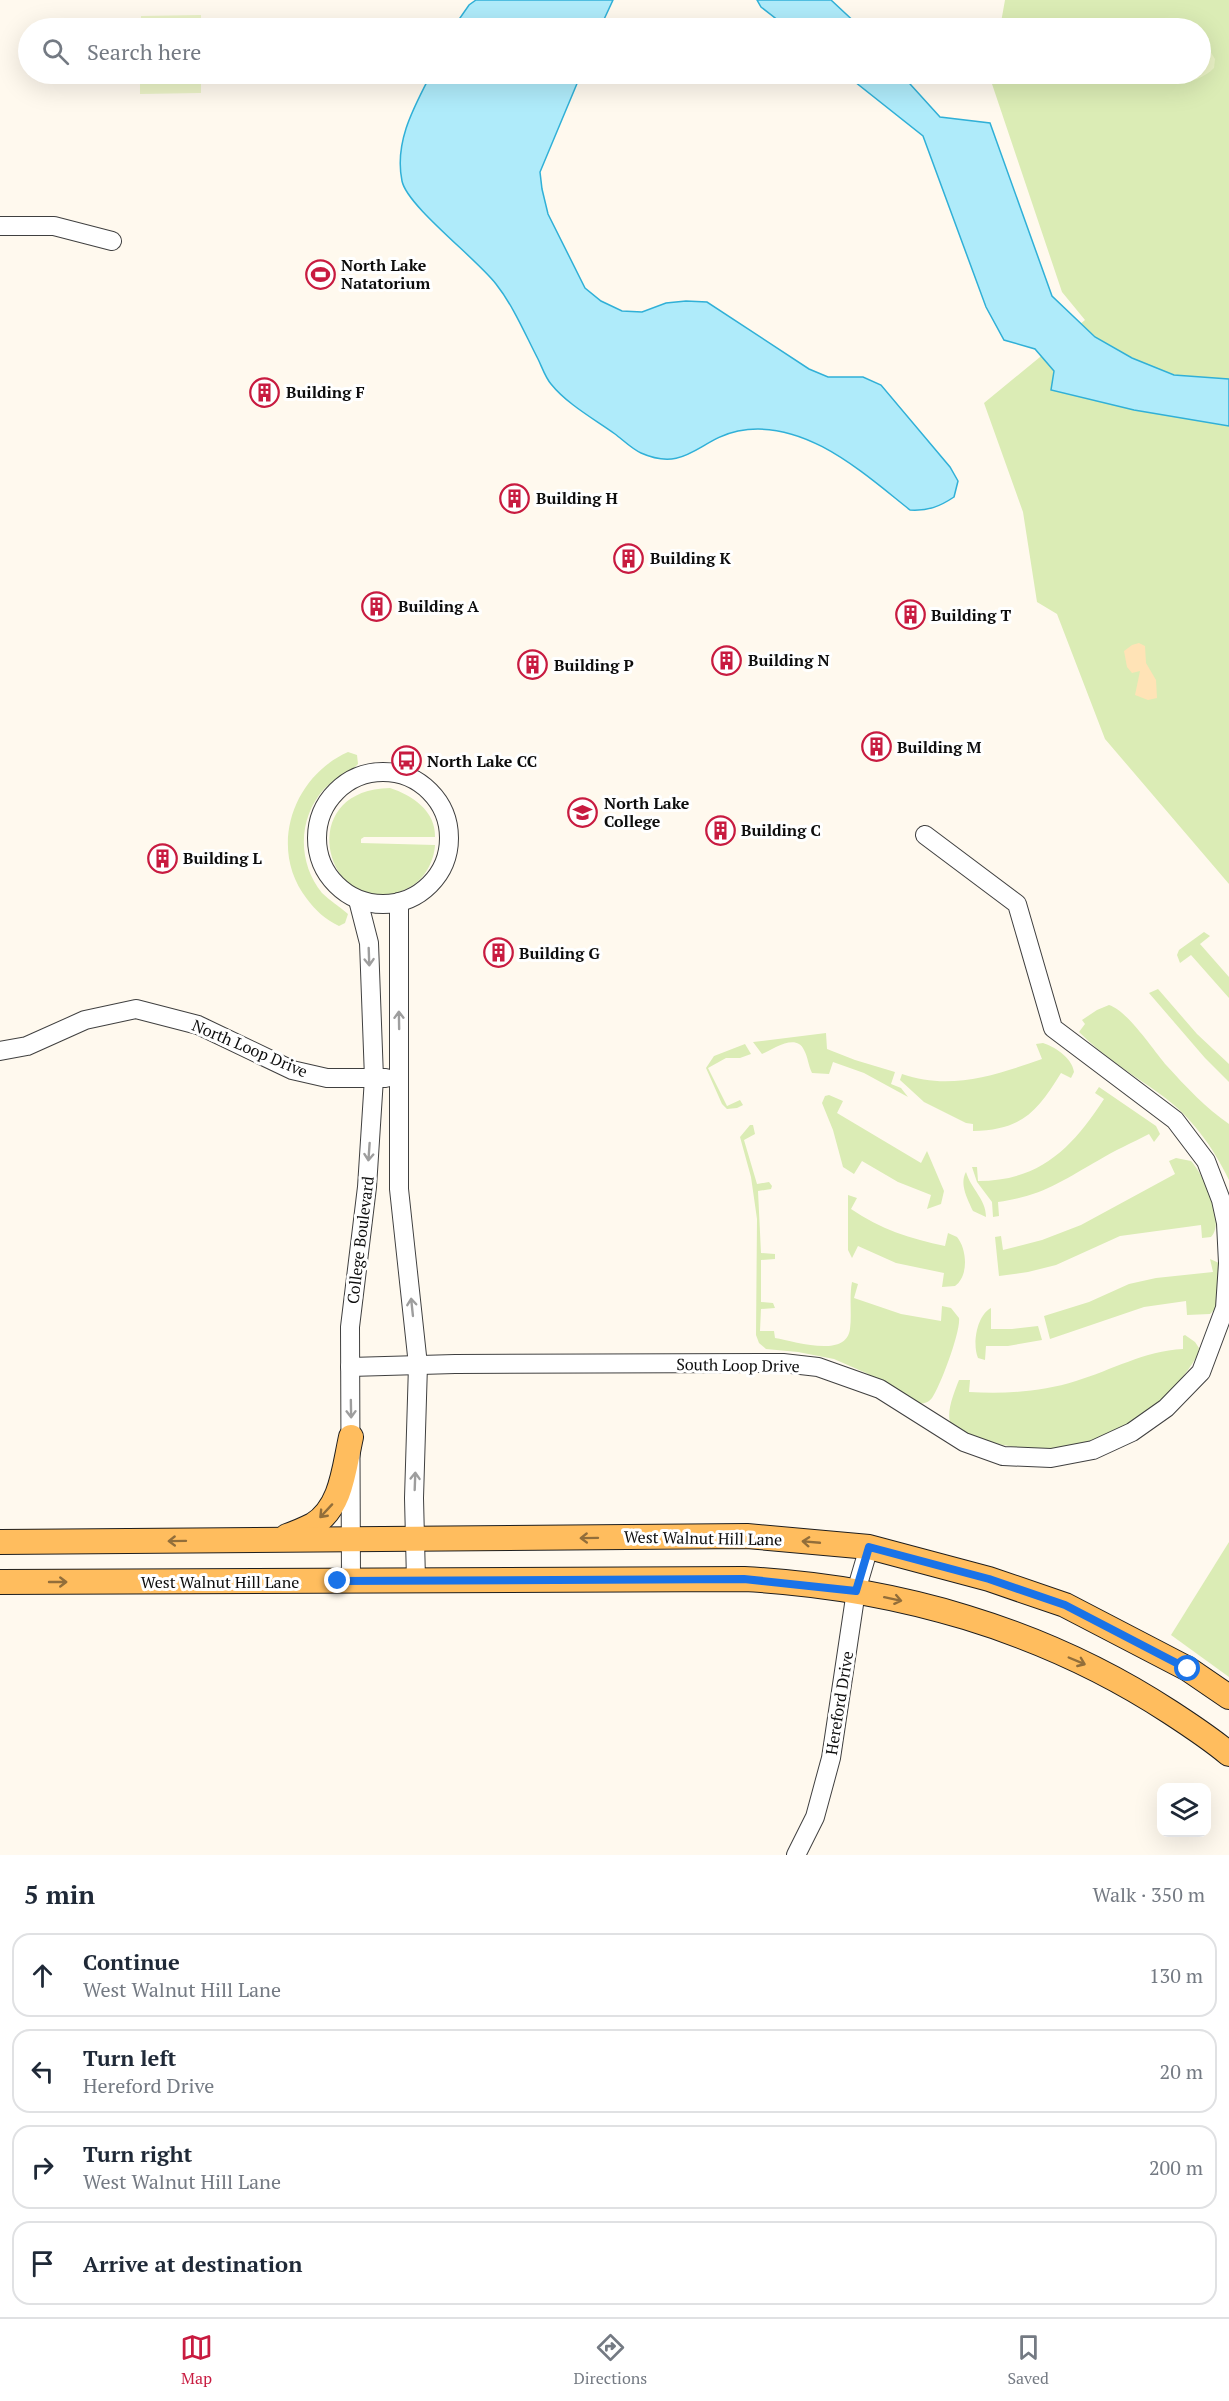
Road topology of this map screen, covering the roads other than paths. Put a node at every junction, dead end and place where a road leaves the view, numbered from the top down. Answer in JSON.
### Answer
{"nodes":[{"id":1,"x":0,"y":226,"type":"edge"},
{"id":2,"x":112,"y":241,"type":"dead end"},
{"id":3,"x":925,"y":835,"type":"dead end"},
{"id":4,"x":358,"y":900,"type":"junction"},
{"id":5,"x":399,"y":902,"type":"junction"},
{"id":6,"x":0,"y":1051,"type":"edge"},
{"id":7,"x":374,"y":1078,"type":"junction"},
{"id":8,"x":400,"y":1079,"type":"junction"},
{"id":9,"x":418,"y":1365,"type":"junction"},
{"id":10,"x":350,"y":1367,"type":"junction"},
{"id":11,"x":351,"y":1437,"type":"junction"},
{"id":12,"x":281,"y":1539,"type":"junction"},
{"id":13,"x":352,"y":1539,"type":"junction"},
{"id":14,"x":415,"y":1539,"type":"junction"},
{"id":15,"x":0,"y":1542,"type":"edge"},
{"id":16,"x":869,"y":1547,"type":"junction"},
{"id":17,"x":416,"y":1580,"type":"junction"},
{"id":18,"x":351,"y":1581,"type":"junction"},
{"id":19,"x":0,"y":1582,"type":"edge"},
{"id":20,"x":856,"y":1591,"type":"junction"},
{"id":21,"x":1229,"y":1697,"type":"edge"},
{"id":22,"x":1229,"y":1754,"type":"edge"},
{"id":23,"x":796,"y":1855,"type":"edge"}],
"edges":[{"from":1,"to":2,"type":"street"},
{"from":3,"to":9,"type":"street","name":"South Loop Drive"},
{"from":4,"to":5,"type":"street"},
{"from":4,"to":5,"type":"street"},
{"from":4,"to":7,"type":"street","name":"College Boulevard","one_way":true},
{"from":8,"to":5,"type":"street","name":"College Boulevard","one_way":true},
{"from":6,"to":7,"type":"street","name":"North Loop Drive"},
{"from":7,"to":8,"type":"street","name":"North Loop Drive"},
{"from":7,"to":10,"type":"street","name":"College Boulevard","one_way":true},
{"from":9,"to":8,"type":"street","name":"College Boulevard","one_way":true},
{"from":9,"to":10,"type":"street","name":"South Loop Drive"},
{"from":14,"to":9,"type":"street","name":"College Boulevard","one_way":true},
{"from":10,"to":11,"type":"street","name":"College Boulevard","one_way":true},
{"from":11,"to":12,"type":"main road","one_way":true},
{"from":11,"to":13,"type":"street","name":"College Boulevard"},
{"from":12,"to":13,"type":"main road","name":"West Walnut Hill Lane"},
{"from":12,"to":15,"type":"main road","name":"West Walnut Hill Lane","one_way":true},
{"from":13,"to":14,"type":"main road","name":"West Walnut Hill Lane"},
{"from":13,"to":18,"type":"street","name":"College Boulevard"},
{"from":16,"to":14,"type":"main road","name":"West Walnut Hill Lane","one_way":true},
{"from":14,"to":17,"type":"street","name":"College Boulevard"},
{"from":16,"to":20,"type":"street","name":"Hereford Drive"},
{"from":16,"to":21,"type":"main road","name":"West Walnut Hill Lane"},
{"from":17,"to":18,"type":"main road","name":"West Walnut Hill Lane"},
{"from":17,"to":20,"type":"main road","name":"West Walnut Hill Lane"},
{"from":19,"to":18,"type":"main road","name":"West Walnut Hill Lane","one_way":true},
{"from":20,"to":22,"type":"main road","name":"West Walnut Hill Lane","one_way":true},
{"from":20,"to":23,"type":"street","name":"Hereford Drive"}]}
